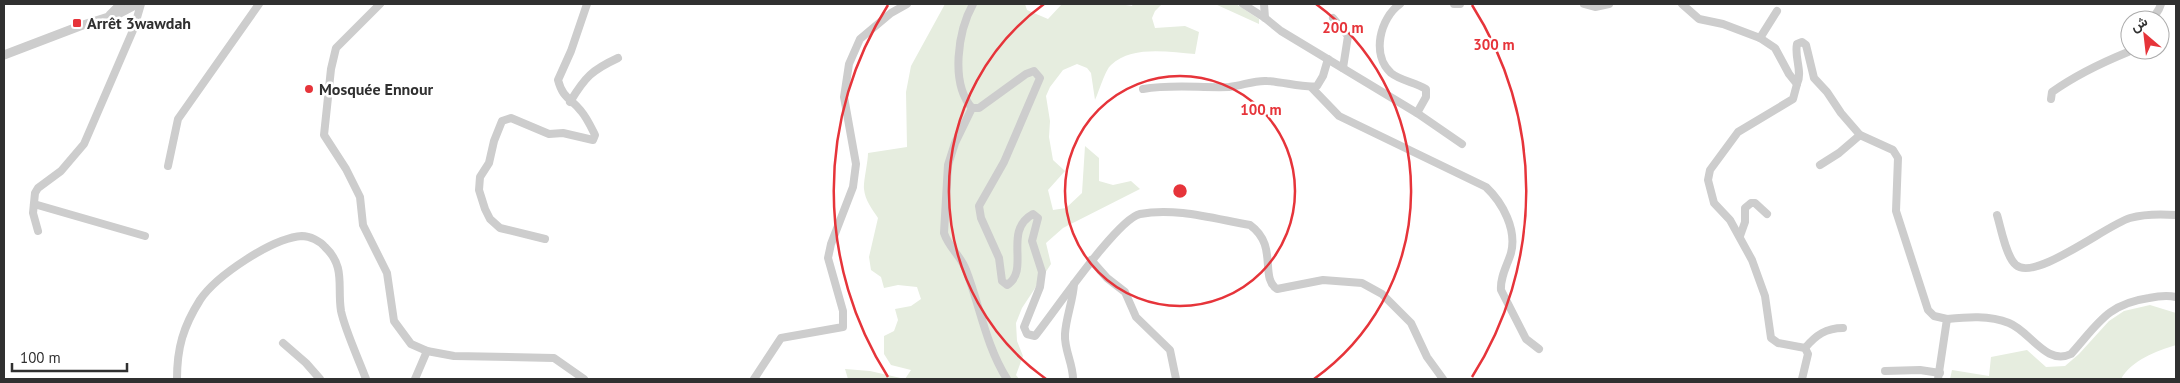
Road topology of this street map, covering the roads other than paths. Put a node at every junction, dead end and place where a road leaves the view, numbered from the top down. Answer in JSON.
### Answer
{"nodes":[{"id":1,"x":121,"y":4,"type":"edge"},
{"id":2,"x":137,"y":4,"type":"edge"},
{"id":3,"x":141,"y":4,"type":"edge"},
{"id":4,"x":259,"y":4,"type":"edge"},
{"id":5,"x":380,"y":4,"type":"edge"},
{"id":6,"x":587,"y":4,"type":"edge"},
{"id":7,"x":907,"y":4,"type":"edge"},
{"id":8,"x":973,"y":4,"type":"edge"},
{"id":9,"x":1243,"y":4,"type":"edge"},
{"id":10,"x":1264,"y":4,"type":"edge"},
{"id":11,"x":1400,"y":4,"type":"edge"},
{"id":12,"x":1454,"y":4,"type":"edge"},
{"id":13,"x":1460,"y":4,"type":"edge"},
{"id":14,"x":1584,"y":4,"type":"edge"},
{"id":15,"x":1608,"y":4,"type":"edge"},
{"id":16,"x":1682,"y":4,"type":"edge"},
{"id":17,"x":1778,"y":11,"type":"dead end"},
{"id":18,"x":110,"y":16,"type":"junction"},
{"id":19,"x":1266,"y":18,"type":"junction"},
{"id":20,"x":1333,"y":18,"type":"dead end"},
{"id":21,"x":1760,"y":38,"type":"junction"},
{"id":22,"x":4,"y":54,"type":"edge"},
{"id":23,"x":2120,"y":55,"type":"edge"},
{"id":24,"x":618,"y":58,"type":"dead end"},
{"id":25,"x":1328,"y":59,"type":"junction"},
{"id":26,"x":1343,"y":68,"type":"junction"},
{"id":27,"x":1797,"y":84,"type":"junction"},
{"id":28,"x":1312,"y":88,"type":"junction"},
{"id":29,"x":1143,"y":89,"type":"dead end"},
{"id":30,"x":2051,"y":99,"type":"dead end"},
{"id":31,"x":570,"y":102,"type":"junction"},
{"id":32,"x":972,"y":108,"type":"junction"},
{"id":33,"x":1417,"y":113,"type":"junction"},
{"id":34,"x":1860,"y":135,"type":"junction"},
{"id":35,"x":1462,"y":144,"type":"dead end"},
{"id":36,"x":1820,"y":165,"type":"dead end"},
{"id":37,"x":168,"y":166,"type":"dead end"},
{"id":38,"x":34,"y":204,"type":"junction"},
{"id":39,"x":1767,"y":214,"type":"dead end"},
{"id":40,"x":1998,"y":215,"type":"dead end"},
{"id":41,"x":2176,"y":215,"type":"edge"},
{"id":42,"x":38,"y":231,"type":"dead end"},
{"id":43,"x":145,"y":236,"type":"dead end"},
{"id":44,"x":1740,"y":236,"type":"junction"},
{"id":45,"x":545,"y":239,"type":"dead end"},
{"id":46,"x":1091,"y":260,"type":"junction"},
{"id":47,"x":1074,"y":284,"type":"junction"},
{"id":48,"x":2176,"y":297,"type":"edge"},
{"id":49,"x":1947,"y":319,"type":"junction"},
{"id":50,"x":1843,"y":328,"type":"dead end"},
{"id":51,"x":283,"y":342,"type":"dead end"},
{"id":52,"x":1805,"y":348,"type":"junction"},
{"id":53,"x":1539,"y":349,"type":"dead end"},
{"id":54,"x":427,"y":352,"type":"junction"},
{"id":55,"x":1885,"y":371,"type":"dead end"},
{"id":56,"x":1939,"y":376,"type":"edge"},
{"id":57,"x":1805,"y":378,"type":"edge"},
{"id":58,"x":178,"y":379,"type":"edge"},
{"id":59,"x":320,"y":379,"type":"edge"},
{"id":60,"x":366,"y":379,"type":"edge"},
{"id":61,"x":415,"y":379,"type":"edge"},
{"id":62,"x":584,"y":379,"type":"edge"},
{"id":63,"x":754,"y":379,"type":"edge"},
{"id":64,"x":1008,"y":379,"type":"edge"},
{"id":65,"x":1073,"y":379,"type":"edge"},
{"id":66,"x":1176,"y":379,"type":"edge"},
{"id":67,"x":1443,"y":379,"type":"edge"}],
"edges":[{"from":1,"to":18,"type":"street"},
{"from":2,"to":18,"type":"street"},
{"from":3,"to":38,"type":"street"},
{"from":4,"to":37,"type":"street"},
{"from":5,"to":54,"type":"street"},
{"from":6,"to":31,"type":"street"},
{"from":7,"to":63,"type":"street"},
{"from":8,"to":32,"type":"street"},
{"from":9,"to":19,"type":"street"},
{"from":10,"to":19,"type":"street"},
{"from":11,"to":33,"type":"street"},
{"from":12,"to":13,"type":"street"},
{"from":14,"to":15,"type":"street"},
{"from":16,"to":21,"type":"street"},
{"from":17,"to":21,"type":"street"},
{"from":18,"to":22,"type":"street"},
{"from":19,"to":25,"type":"street"},
{"from":20,"to":26,"type":"street"},
{"from":21,"to":27,"type":"street"},
{"from":23,"to":30,"type":"street"},
{"from":24,"to":31,"type":"street"},
{"from":25,"to":26,"type":"street"},
{"from":25,"to":28,"type":"street"},
{"from":26,"to":33,"type":"street"},
{"from":27,"to":34,"type":"street"},
{"from":27,"to":44,"type":"street"},
{"from":28,"to":29,"type":"street"},
{"from":28,"to":53,"type":"street"},
{"from":31,"to":45,"type":"street"},
{"from":32,"to":47,"type":"street"},
{"from":32,"to":64,"type":"street"},
{"from":33,"to":35,"type":"street"},
{"from":34,"to":36,"type":"street"},
{"from":34,"to":49,"type":"street"},
{"from":38,"to":42,"type":"street"},
{"from":38,"to":43,"type":"street"},
{"from":39,"to":44,"type":"street"},
{"from":40,"to":41,"type":"street"},
{"from":44,"to":52,"type":"street"},
{"from":46,"to":47,"type":"street"},
{"from":46,"to":66,"type":"street"},
{"from":46,"to":67,"type":"street"},
{"from":47,"to":65,"type":"street"},
{"from":48,"to":49,"type":"street"},
{"from":49,"to":56,"type":"street"},
{"from":50,"to":52,"type":"street"},
{"from":51,"to":59,"type":"street"},
{"from":52,"to":57,"type":"street"},
{"from":54,"to":61,"type":"street"},
{"from":54,"to":62,"type":"street"},
{"from":55,"to":56,"type":"street"},
{"from":58,"to":60,"type":"street"}]}
